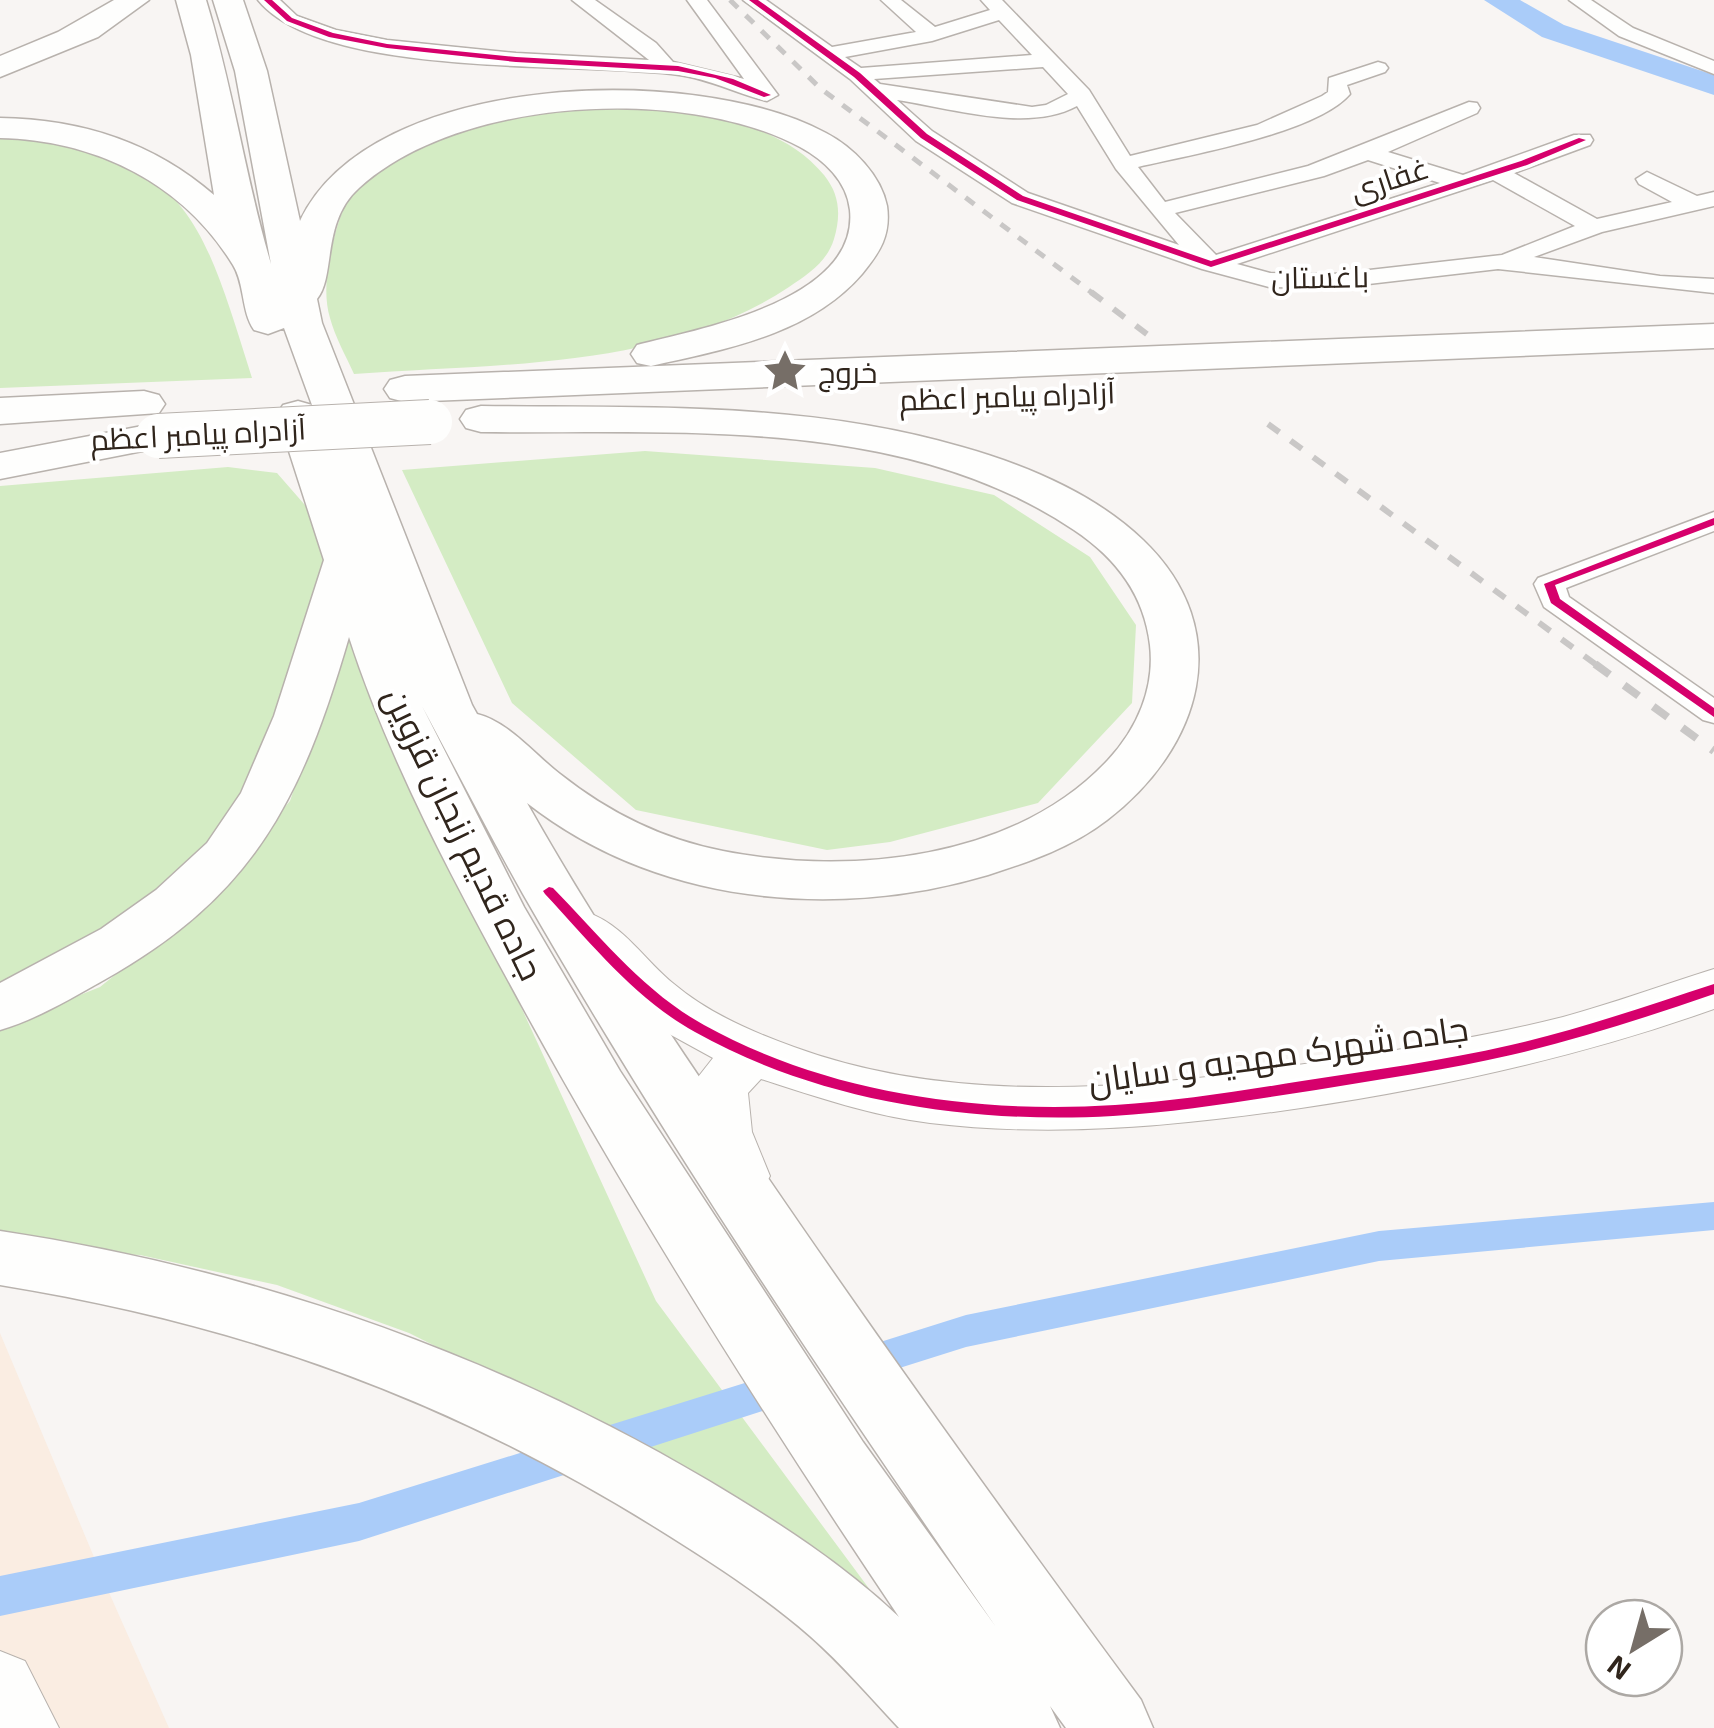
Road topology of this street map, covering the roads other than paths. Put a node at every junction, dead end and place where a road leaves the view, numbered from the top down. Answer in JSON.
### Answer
{"nodes":[{"id":1,"x":134,"y":0,"type":"edge"},
{"id":2,"x":191,"y":0,"type":"edge"},
{"id":3,"x":228,"y":0,"type":"edge"},
{"id":4,"x":268,"y":0,"type":"edge"},
{"id":5,"x":582,"y":0,"type":"edge"},
{"id":6,"x":697,"y":0,"type":"edge"},
{"id":7,"x":753,"y":0,"type":"edge"},
{"id":8,"x":1579,"y":0,"type":"edge"},
{"id":9,"x":890,"y":1,"type":"edge"},
{"id":10,"x":999,"y":4,"type":"edge"},
{"id":11,"x":932,"y":35,"type":"junction"},
{"id":12,"x":828,"y":54,"type":"junction"},
{"id":13,"x":1051,"y":60,"type":"junction"},
{"id":14,"x":0,"y":68,"type":"edge"},
{"id":15,"x":668,"y":68,"type":"junction"},
{"id":16,"x":1378,"y":68,"type":"dead end"},
{"id":17,"x":1714,"y":68,"type":"edge"},
{"id":18,"x":856,"y":75,"type":"junction"},
{"id":19,"x":875,"y":90,"type":"junction"},
{"id":20,"x":1081,"y":95,"type":"junction"},
{"id":21,"x":1468,"y":108,"type":"dead end"},
{"id":22,"x":0,"y":128,"type":"edge"},
{"id":23,"x":1582,"y":140,"type":"dead end"},
{"id":24,"x":1368,"y":153,"type":"junction"},
{"id":25,"x":1124,"y":164,"type":"junction"},
{"id":26,"x":1495,"y":172,"type":"junction"},
{"id":27,"x":1647,"y":179,"type":"dead end"},
{"id":28,"x":1462,"y":182,"type":"junction"},
{"id":29,"x":1704,"y":202,"type":"edge"},
{"id":30,"x":1159,"y":210,"type":"junction"},
{"id":31,"x":1594,"y":227,"type":"junction"},
{"id":32,"x":1498,"y":262,"type":"junction"},
{"id":33,"x":1211,"y":264,"type":"junction"},
{"id":34,"x":252,"y":265,"type":"junction"},
{"id":35,"x":1712,"y":285,"type":"edge"},
{"id":36,"x":302,"y":323,"type":"junction"},
{"id":37,"x":1714,"y":336,"type":"edge"},
{"id":38,"x":1714,"y":365,"type":"edge"},
{"id":39,"x":418,"y":405,"type":"junction"},
{"id":40,"x":0,"y":411,"type":"edge"},
{"id":41,"x":480,"y":419,"type":"junction"},
{"id":42,"x":151,"y":420,"type":"junction"},
{"id":43,"x":0,"y":442,"type":"edge"},
{"id":44,"x":0,"y":466,"type":"edge"},
{"id":45,"x":1714,"y":521,"type":"edge"},
{"id":46,"x":347,"y":561,"type":"junction"},
{"id":47,"x":447,"y":705,"type":"junction"},
{"id":48,"x":1713,"y":711,"type":"edge"},
{"id":49,"x":549,"y":891,"type":"junction"},
{"id":50,"x":1714,"y":989,"type":"edge"},
{"id":51,"x":0,"y":1008,"type":"edge"},
{"id":52,"x":753,"y":1054,"type":"junction"},
{"id":53,"x":756,"y":1214,"type":"junction"},
{"id":54,"x":0,"y":1258,"type":"edge"},
{"id":55,"x":871,"y":1450,"type":"junction"},
{"id":56,"x":0,"y":1686,"type":"edge"},
{"id":57,"x":23,"y":1728,"type":"edge"},
{"id":58,"x":954,"y":1728,"type":"edge"},
{"id":59,"x":1020,"y":1728,"type":"edge"},
{"id":60,"x":1114,"y":1728,"type":"edge"}],
"edges":[{"from":1,"to":14,"type":"highway"},
{"from":2,"to":34,"type":"highway","name":"جاده قدیم زنجان قزوین"},
{"from":3,"to":36,"type":"highway","name":"جاده قدیم زنجان قزوین"},
{"from":4,"to":15,"type":"street"},
{"from":5,"to":15,"type":"street"},
{"from":6,"to":15,"type":"street"},
{"from":7,"to":12,"type":"street","name":"باغستان"},
{"from":8,"to":17,"type":"street"},
{"from":9,"to":11,"type":"street"},
{"from":10,"to":11,"type":"street"},
{"from":10,"to":13,"type":"street"},
{"from":11,"to":12,"type":"street"},
{"from":12,"to":18,"type":"street","name":"باغستان"},
{"from":13,"to":18,"type":"street"},
{"from":13,"to":20,"type":"street"},
{"from":16,"to":25,"type":"street"},
{"from":18,"to":19,"type":"street","name":"باغستان"},
{"from":19,"to":20,"type":"street"},
{"from":19,"to":33,"type":"street","name":"باغستان"},
{"from":20,"to":25,"type":"street"},
{"from":21,"to":24,"type":"street"},
{"from":22,"to":34,"type":"highway"},
{"from":23,"to":26,"type":"street","name":"غفاری"},
{"from":24,"to":28,"type":"street"},
{"from":24,"to":30,"type":"street"},
{"from":25,"to":30,"type":"street"},
{"from":26,"to":28,"type":"street","name":"غفاری"},
{"from":26,"to":31,"type":"street"},
{"from":27,"to":29,"type":"street"},
{"from":28,"to":33,"type":"street","name":"غفاری"},
{"from":29,"to":31,"type":"street"},
{"from":30,"to":33,"type":"street"},
{"from":31,"to":32,"type":"street"},
{"from":32,"to":33,"type":"street","name":"باغستان"},
{"from":32,"to":35,"type":"street","name":"باغستان"},
{"from":34,"to":46,"type":"highway","name":"جاده قدیم زنجان قزوین"},
{"from":36,"to":39,"type":"highway"},
{"from":36,"to":47,"type":"highway","name":"جاده قدیم زنجان قزوین"},
{"from":37,"to":39,"type":"highway","name":"آزادراه پیامبر اعظم"},
{"from":38,"to":41,"type":"highway","name":"آزادراه پیامبر اعظم"},
{"from":39,"to":41,"type":"highway","name":"آزادراه پیامبر اعظم"},
{"from":39,"to":42,"type":"highway","name":"آزادراه پیامبر اعظم","bridge":true},
{"from":40,"to":42,"type":"highway","name":"آزادراه پیامبر اعظم"},
{"from":41,"to":47,"type":"highway"},
{"from":42,"to":43,"type":"highway","name":"آزادراه پیامبر اعظم"},
{"from":42,"to":44,"type":"highway"},
{"from":45,"to":48,"type":"street"},
{"from":46,"to":51,"type":"highway"},
{"from":46,"to":55,"type":"highway","name":"جاده قدیم زنجان قزوین"},
{"from":47,"to":49,"type":"highway","name":"جاده قدیم زنجان قزوین"},
{"from":49,"to":52,"type":"street","name":"جاده شهرک مهدیه و سایان"},
{"from":49,"to":53,"type":"highway","name":"جاده قدیم زنجان قزوین"},
{"from":50,"to":52,"type":"street","name":"جاده شهرک مهدیه و سایان"},
{"from":52,"to":53,"type":"street"},
{"from":53,"to":55,"type":"highway","name":"جاده قدیم زنجان قزوین"},
{"from":54,"to":58,"type":"highway"},
{"from":55,"to":59,"type":"highway"},
{"from":55,"to":60,"type":"highway"},
{"from":56,"to":57,"type":"street"}]}
